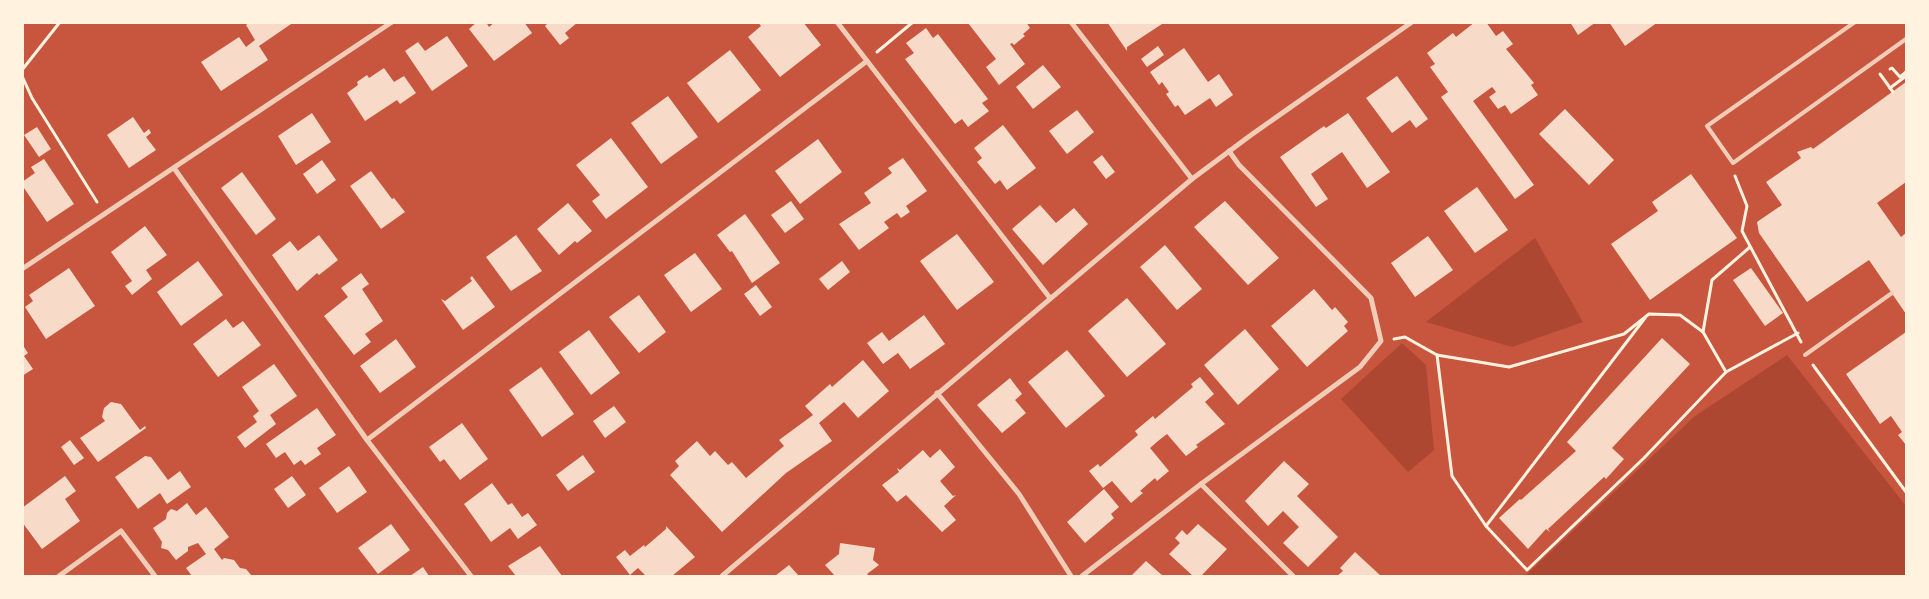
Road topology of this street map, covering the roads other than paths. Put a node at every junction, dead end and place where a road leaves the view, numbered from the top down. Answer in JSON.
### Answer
{"nodes":[{"id":1,"x":392,"y":22,"type":"edge"},
{"id":2,"x":837,"y":22,"type":"edge"},
{"id":3,"x":1071,"y":22,"type":"edge"},
{"id":4,"x":1412,"y":22,"type":"edge"},
{"id":5,"x":1856,"y":22,"type":"edge"},
{"id":6,"x":1906,"y":39,"type":"edge"},
{"id":7,"x":867,"y":61,"type":"junction"},
{"id":8,"x":1229,"y":151,"type":"junction"},
{"id":9,"x":174,"y":168,"type":"junction"},
{"id":10,"x":1192,"y":179,"type":"junction"},
{"id":11,"x":22,"y":269,"type":"edge"},
{"id":12,"x":1892,"y":293,"type":"dead end"},
{"id":13,"x":1050,"y":298,"type":"junction"},
{"id":14,"x":1806,"y":355,"type":"road end"},
{"id":15,"x":937,"y":393,"type":"junction"},
{"id":16,"x":367,"y":440,"type":"junction"},
{"id":17,"x":1201,"y":484,"type":"junction"},
{"id":18,"x":59,"y":576,"type":"edge"},
{"id":19,"x":156,"y":576,"type":"edge"},
{"id":20,"x":470,"y":576,"type":"edge"},
{"id":21,"x":722,"y":576,"type":"edge"},
{"id":22,"x":1071,"y":576,"type":"edge"},
{"id":23,"x":1082,"y":576,"type":"edge"},
{"id":24,"x":1293,"y":576,"type":"edge"}],
"edges":[{"from":1,"to":9,"type":"street"},
{"from":2,"to":7,"type":"street"},
{"from":3,"to":10,"type":"street"},
{"from":4,"to":8,"type":"street"},
{"from":5,"to":6,"type":"lane"},
{"from":7,"to":13,"type":"street"},
{"from":7,"to":16,"type":"street"},
{"from":8,"to":10,"type":"street"},
{"from":8,"to":17,"type":"street"},
{"from":9,"to":11,"type":"street"},
{"from":9,"to":16,"type":"street"},
{"from":10,"to":13,"type":"street"},
{"from":12,"to":14,"type":"lane"},
{"from":13,"to":15,"type":"street"},
{"from":15,"to":21,"type":"street"},
{"from":15,"to":22,"type":"street"},
{"from":16,"to":20,"type":"street"},
{"from":17,"to":23,"type":"street"},
{"from":17,"to":24,"type":"street"},
{"from":18,"to":19,"type":"street"}]}
